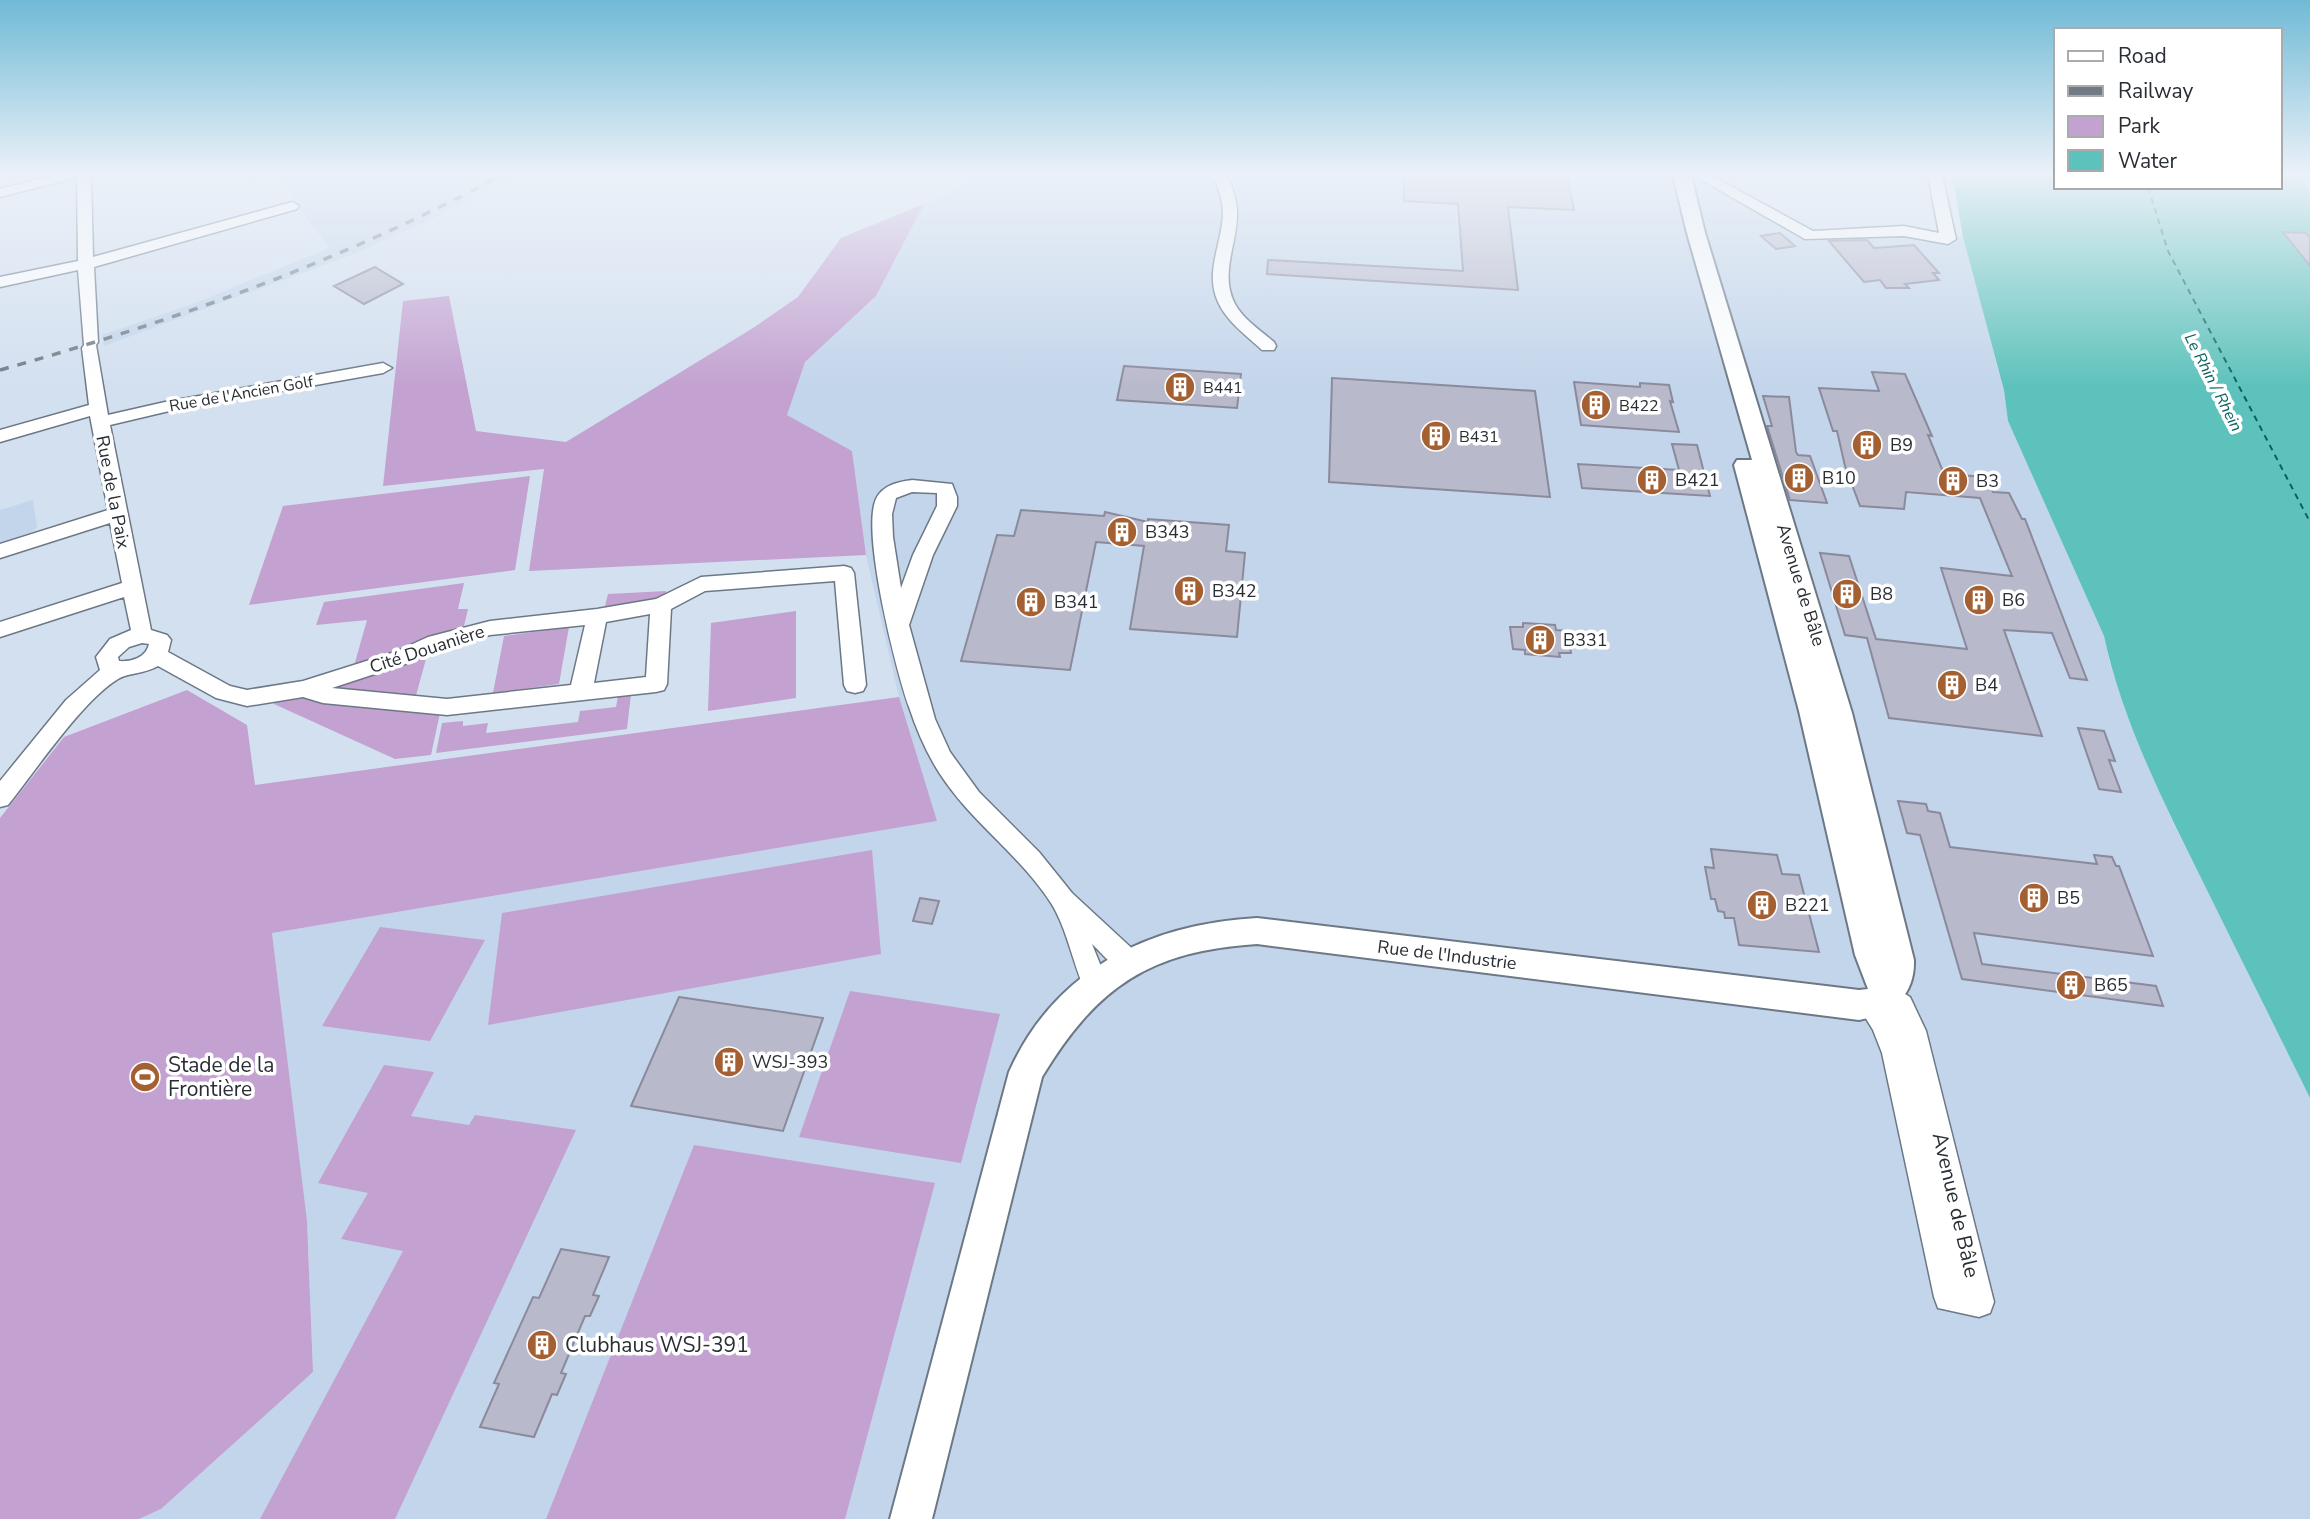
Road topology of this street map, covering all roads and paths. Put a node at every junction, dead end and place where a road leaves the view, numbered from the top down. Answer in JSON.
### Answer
{"nodes":[{"id":1,"x":85,"y":246,"type":"edge"},
{"id":2,"x":150,"y":246,"type":"edge"},
{"id":3,"x":1224,"y":246,"type":"edge"},
{"id":4,"x":1684,"y":246,"type":"edge"},
{"id":5,"x":1700,"y":246,"type":"edge"},
{"id":6,"x":86,"y":264,"type":"junction"},
{"id":7,"x":0,"y":282,"type":"edge"},
{"id":8,"x":1268,"y":346,"type":"dead end"},
{"id":9,"x":383,"y":368,"type":"dead end"},
{"id":10,"x":99,"y":415,"type":"junction"},
{"id":11,"x":0,"y":436,"type":"edge"},
{"id":12,"x":944,"y":488,"type":"joint"},
{"id":13,"x":117,"y":514,"type":"junction"},
{"id":14,"x":0,"y":551,"type":"edge"},
{"id":15,"x":132,"y":587,"type":"junction"},
{"id":16,"x":661,"y":605,"type":"junction"},
{"id":17,"x":597,"y":617,"type":"junction"},
{"id":18,"x":900,"y":622,"type":"junction"},
{"id":19,"x":0,"y":630,"type":"edge"},
{"id":20,"x":142,"y":635,"type":"junction"},
{"id":21,"x":156,"y":655,"type":"junction"},
{"id":22,"x":115,"y":669,"type":"junction"},
{"id":23,"x":855,"y":685,"type":"dead end"},
{"id":24,"x":303,"y":689,"type":"junction"},
{"id":25,"x":578,"y":694,"type":"junction"},
{"id":26,"x":1826,"y":712,"type":"junction"},
{"id":27,"x":0,"y":797,"type":"edge"},
{"id":28,"x":1063,"y":900,"type":"junction"},
{"id":29,"x":1129,"y":962,"type":"junction"},
{"id":30,"x":1095,"y":984,"type":"junction"},
{"id":31,"x":1872,"y":1001,"type":"junction"},
{"id":32,"x":911,"y":1519,"type":"edge"}],
"edges":[{"from":1,"to":6,"type":"street","name":"Rue de la Paix"},
{"from":2,"to":6,"type":"street"},
{"from":3,"to":8,"type":"street"},
{"from":4,"to":26,"type":"main road","name":"Avenue de Bâle"},
{"from":5,"to":26,"type":"main road","name":"Avenue de Bâle"},
{"from":6,"to":7,"type":"street"},
{"from":6,"to":10,"type":"street","name":"Rue de la Paix"},
{"from":9,"to":10,"type":"street","name":"Rue de l'Ancien Golf"},
{"from":10,"to":11,"type":"street","name":"Rue de l'Ancien Golf"},
{"from":10,"to":13,"type":"street","name":"Rue de la Paix"},
{"from":12,"to":18,"type":"street"},
{"from":12,"to":18,"type":"street"},
{"from":13,"to":14,"type":"street"},
{"from":13,"to":15,"type":"street","name":"Rue de la Paix"},
{"from":15,"to":19,"type":"street"},
{"from":15,"to":20,"type":"street","name":"Rue de la Paix"},
{"from":16,"to":17,"type":"street","name":"Cité Douanière"},
{"from":16,"to":23,"type":"street","name":"Cité Douanière"},
{"from":16,"to":25,"type":"street","name":"Cité Douanière"},
{"from":17,"to":24,"type":"street","name":"Cité Douanière"},
{"from":17,"to":25,"type":"street"},
{"from":18,"to":28,"type":"street"},
{"from":20,"to":21,"type":"street"},
{"from":20,"to":22,"type":"street"},
{"from":21,"to":22,"type":"street"},
{"from":21,"to":24,"type":"street","name":"Cité Douanière"},
{"from":22,"to":27,"type":"street"},
{"from":24,"to":25,"type":"street","name":"Cité Douanière"},
{"from":26,"to":31,"type":"main road","name":"Avenue de Bâle"},
{"from":28,"to":29,"type":"street"},
{"from":28,"to":30,"type":"street"},
{"from":29,"to":30,"type":"main road","name":"Rue de l'Industrie"},
{"from":29,"to":31,"type":"main road","name":"Rue de l'Industrie"},
{"from":30,"to":32,"type":"main road","name":"Rue de l'Industrie"},
{"from":31,"to":31,"type":"street","name":"Avenue de Bâle"}]}
